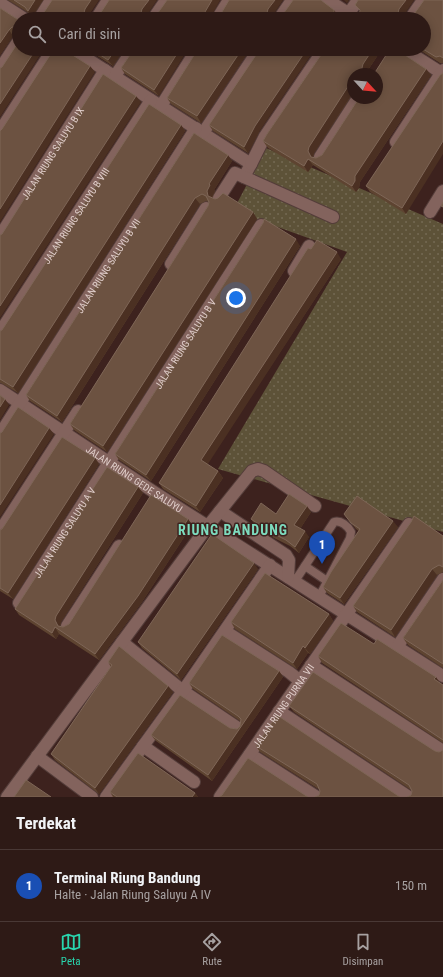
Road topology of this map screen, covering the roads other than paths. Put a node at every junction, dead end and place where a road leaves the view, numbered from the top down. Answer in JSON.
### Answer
{"nodes":[{"id":1,"x":51,"y":0,"type":"edge"},
{"id":2,"x":108,"y":0,"type":"edge"},
{"id":3,"x":166,"y":0,"type":"edge"},
{"id":4,"x":229,"y":0,"type":"edge"},
{"id":5,"x":292,"y":0,"type":"edge"},
{"id":6,"x":328,"y":0,"type":"edge"},
{"id":7,"x":358,"y":0,"type":"edge"},
{"id":8,"x":423,"y":0,"type":"edge"},
{"id":9,"x":0,"y":3,"type":"edge"},
{"id":10,"x":15,"y":12,"type":"edge"},
{"id":11,"x":43,"y":12,"type":"edge"},
{"id":12,"x":100,"y":12,"type":"edge"},
{"id":13,"x":158,"y":12,"type":"edge"},
{"id":14,"x":221,"y":12,"type":"edge"},
{"id":15,"x":284,"y":12,"type":"edge"},
{"id":16,"x":344,"y":12,"type":"edge"},
{"id":17,"x":352,"y":12,"type":"edge"},
{"id":18,"x":415,"y":12,"type":"edge"},
{"id":19,"x":12,"y":51,"type":"edge"},
{"id":20,"x":48,"y":56,"type":"edge"},
{"id":21,"x":84,"y":56,"type":"edge"},
{"id":22,"x":126,"y":56,"type":"edge"},
{"id":23,"x":192,"y":56,"type":"edge"},
{"id":24,"x":254,"y":56,"type":"edge"},
{"id":25,"x":319,"y":56,"type":"edge"},
{"id":26,"x":415,"y":56,"type":"edge"},
{"id":27,"x":0,"y":69,"type":"edge"},
{"id":28,"x":110,"y":73,"type":"junction"},
{"id":29,"x":442,"y":73,"type":"edge"},
{"id":30,"x":156,"y":103,"type":"junction"},
{"id":31,"x":354,"y":104,"type":"edge"},
{"id":32,"x":0,"y":131,"type":"edge"},
{"id":33,"x":199,"y":131,"type":"junction"},
{"id":34,"x":388,"y":153,"type":"edge"},
{"id":35,"x":320,"y":157,"type":"edge"},
{"id":36,"x":251,"y":164,"type":"junction"},
{"id":37,"x":244,"y":177,"type":"junction"},
{"id":38,"x":443,"y":190,"type":"edge"},
{"id":39,"x":219,"y":198,"type":"edge"},
{"id":40,"x":206,"y":208,"type":"edge"},
{"id":41,"x":430,"y":212,"type":"dead end"},
{"id":42,"x":332,"y":217,"type":"dead end"},
{"id":43,"x":261,"y":225,"type":"edge"},
{"id":44,"x":0,"y":236,"type":"edge"},
{"id":45,"x":309,"y":246,"type":"dead end"},
{"id":46,"x":165,"y":274,"type":"edge"},
{"id":47,"x":288,"y":280,"type":"edge"},
{"id":48,"x":0,"y":332,"type":"edge"},
{"id":49,"x":0,"y":390,"type":"edge"},
{"id":50,"x":85,"y":399,"type":"edge"},
{"id":51,"x":20,"y":404,"type":"junction"},
{"id":52,"x":64,"y":432,"type":"junction"},
{"id":53,"x":0,"y":434,"type":"edge"},
{"id":54,"x":109,"y":462,"type":"junction"},
{"id":55,"x":315,"y":506,"type":"dead end"},
{"id":56,"x":220,"y":511,"type":"junction"},
{"id":57,"x":409,"y":524,"type":"edge"},
{"id":58,"x":208,"y":526,"type":"junction"},
{"id":59,"x":0,"y":531,"type":"edge"},
{"id":60,"x":123,"y":539,"type":"edge"},
{"id":61,"x":270,"y":566,"type":"junction"},
{"id":62,"x":305,"y":566,"type":"junction"},
{"id":63,"x":291,"y":579,"type":"junction"},
{"id":64,"x":443,"y":579,"type":"edge"},
{"id":65,"x":327,"y":582,"type":"junction"},
{"id":66,"x":319,"y":597,"type":"junction"},
{"id":67,"x":19,"y":603,"type":"edge"},
{"id":68,"x":346,"y":614,"type":"junction"},
{"id":69,"x":67,"y":626,"type":"edge"},
{"id":70,"x":225,"y":631,"type":"junction"},
{"id":71,"x":122,"y":642,"type":"junction"},
{"id":72,"x":397,"y":647,"type":"junction"},
{"id":73,"x":312,"y":665,"type":"junction"},
{"id":74,"x":443,"y":676,"type":"edge"},
{"id":75,"x":296,"y":677,"type":"junction"},
{"id":76,"x":183,"y":691,"type":"junction"},
{"id":77,"x":279,"y":711,"type":"junction"},
{"id":78,"x":238,"y":728,"type":"edge"},
{"id":79,"x":143,"y":746,"type":"junction"},
{"id":80,"x":443,"y":751,"type":"edge"},
{"id":81,"x":250,"y":754,"type":"junction"},
{"id":82,"x":38,"y":756,"type":"junction"},
{"id":83,"x":194,"y":782,"type":"dead end"},
{"id":84,"x":0,"y":792,"type":"edge"},
{"id":85,"x":7,"y":797,"type":"edge"},
{"id":86,"x":92,"y":797,"type":"edge"},
{"id":87,"x":106,"y":797,"type":"edge"},
{"id":88,"x":221,"y":797,"type":"edge"},
{"id":89,"x":317,"y":797,"type":"edge"},
{"id":90,"x":409,"y":797,"type":"edge"}],
"edges":[{"from":1,"to":11,"type":"street"},
{"from":2,"to":12,"type":"street"},
{"from":3,"to":13,"type":"street"},
{"from":4,"to":14,"type":"street"},
{"from":5,"to":15,"type":"street"},
{"from":6,"to":16,"type":"street"},
{"from":7,"to":17,"type":"street"},
{"from":8,"to":18,"type":"street"},
{"from":9,"to":10,"type":"street"},
{"from":19,"to":27,"type":"street"},
{"from":20,"to":32,"type":"street"},
{"from":21,"to":28,"type":"street"},
{"from":22,"to":28,"type":"street","name":"JALAN RIUNG SALUYU B IX"},
{"from":23,"to":30,"type":"street","name":"JALAN RIUNG SALUYU B VIII"},
{"from":24,"to":33,"type":"street","name":"JALAN RIUNG SALUYU B VII"},
{"from":25,"to":36,"type":"street"},
{"from":26,"to":29,"type":"street"},
{"from":28,"to":30,"type":"street"},
{"from":28,"to":44,"type":"street","name":"JALAN RIUNG SALUYU B IX"},
{"from":29,"to":34,"type":"street"},
{"from":30,"to":33,"type":"street"},
{"from":30,"to":48,"type":"street","name":"JALAN RIUNG SALUYU B VIII"},
{"from":31,"to":35,"type":"street"},
{"from":33,"to":36,"type":"street"},
{"from":33,"to":51,"type":"street","name":"JALAN RIUNG SALUYU B VII"},
{"from":36,"to":37,"type":"street"},
{"from":37,"to":39,"type":"street"},
{"from":37,"to":42,"type":"street"},
{"from":38,"to":41,"type":"street"},
{"from":40,"to":46,"type":"street"},
{"from":43,"to":54,"type":"street","name":"JALAN RIUNG SALUYU B V"},
{"from":45,"to":47,"type":"street"},
{"from":49,"to":51,"type":"street","name":"JALAN RIUNG GEDE SALUYU"},
{"from":50,"to":52,"type":"street"},
{"from":51,"to":52,"type":"street","name":"JALAN RIUNG GEDE SALUYU"},
{"from":51,"to":53,"type":"street","name":"JALAN RIUNG SALUYU B VII"},
{"from":52,"to":54,"type":"street","name":"JALAN RIUNG GEDE SALUYU"},
{"from":52,"to":59,"type":"street"},
{"from":54,"to":58,"type":"street","name":"JALAN RIUNG GEDE SALUYU"},
{"from":54,"to":67,"type":"street","name":"JALAN RIUNG SALUYU A V"},
{"from":55,"to":56,"type":"street"},
{"from":56,"to":58,"type":"street"},
{"from":56,"to":63,"type":"street"},
{"from":57,"to":68,"type":"street","name":"JALAN RIUNG PURNA VII"},
{"from":58,"to":61,"type":"street","name":"JALAN RIUNG GEDE SALUYU"},
{"from":58,"to":71,"type":"street"},
{"from":60,"to":69,"type":"street"},
{"from":61,"to":63,"type":"street","name":"JALAN RIUNG GEDE SALUYU"},
{"from":61,"to":70,"type":"street"},
{"from":62,"to":63,"type":"lane"},
{"from":62,"to":65,"type":"lane"},
{"from":62,"to":65,"type":"lane"},
{"from":63,"to":66,"type":"street","name":"JALAN RIUNG GEDE SALUYU"},
{"from":64,"to":72,"type":"street"},
{"from":65,"to":66,"type":"lane"},
{"from":66,"to":68,"type":"street","name":"JALAN RIUNG GEDE SALUYU"},
{"from":68,"to":72,"type":"street","name":"JALAN RIUNG GEDE SALUYU"},
{"from":68,"to":73,"type":"street","name":"JALAN RIUNG PURNA VII"},
{"from":70,"to":75,"type":"street"},
{"from":70,"to":76,"type":"street"},
{"from":71,"to":76,"type":"street"},
{"from":71,"to":82,"type":"street"},
{"from":72,"to":74,"type":"street","name":"JALAN RIUNG GEDE SALUYU"},
{"from":73,"to":75,"type":"street","name":"JALAN RIUNG PURNA VII"},
{"from":73,"to":80,"type":"street"},
{"from":75,"to":77,"type":"street","name":"JALAN RIUNG PURNA VII"},
{"from":76,"to":78,"type":"street"},
{"from":76,"to":79,"type":"street"},
{"from":77,"to":81,"type":"street","name":"JALAN RIUNG PURNA VII"},
{"from":77,"to":90,"type":"street"},
{"from":79,"to":83,"type":"street"},
{"from":79,"to":87,"type":"street"},
{"from":81,"to":88,"type":"street","name":"JALAN RIUNG PURNA VII"},
{"from":81,"to":89,"type":"street"},
{"from":82,"to":85,"type":"street"},
{"from":82,"to":86,"type":"street"},
{"from":84,"to":85,"type":"street"}]}
